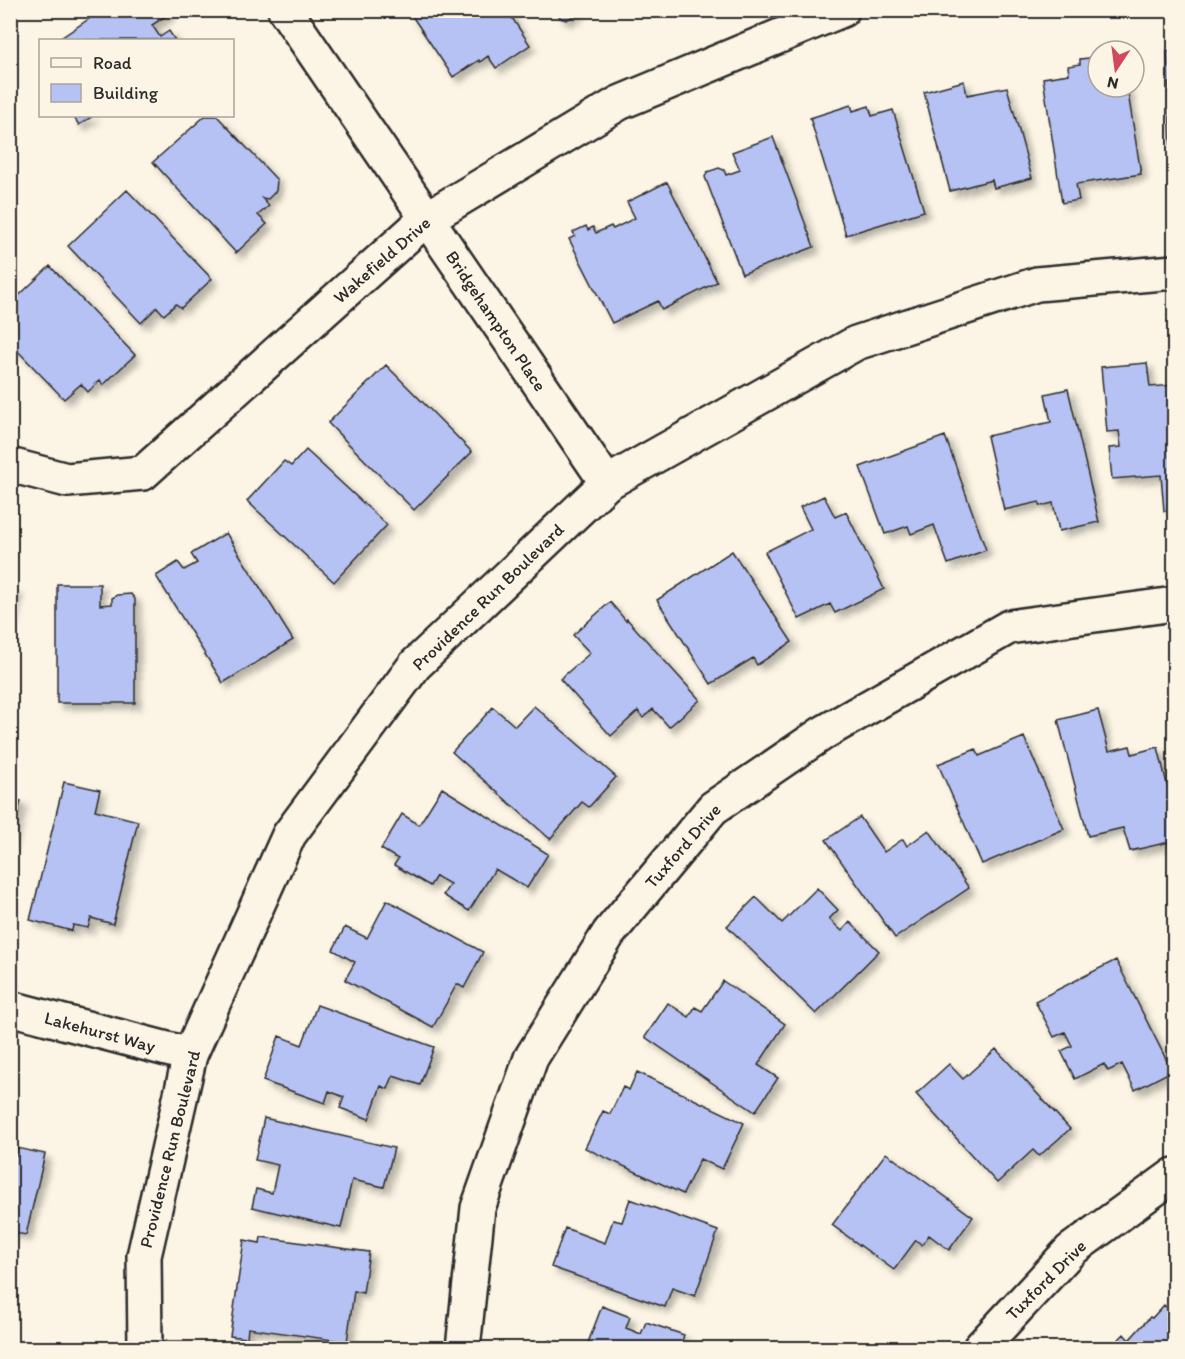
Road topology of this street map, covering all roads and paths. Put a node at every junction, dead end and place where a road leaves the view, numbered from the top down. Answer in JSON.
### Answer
{"nodes":[{"id":1,"x":285,"y":10,"type":"edge"},
{"id":2,"x":842,"y":10,"type":"edge"},
{"id":3,"x":426,"y":219,"type":"junction"},
{"id":4,"x":1174,"y":272,"type":"edge"},
{"id":5,"x":10,"y":465,"type":"edge"},
{"id":6,"x":607,"y":483,"type":"junction"},
{"id":7,"x":1174,"y":604,"type":"edge"},
{"id":8,"x":10,"y":1008,"type":"edge"},
{"id":9,"x":190,"y":1055,"type":"junction"},
{"id":10,"x":1174,"y":1175,"type":"edge"},
{"id":11,"x":145,"y":1348,"type":"edge"},
{"id":12,"x":463,"y":1348,"type":"edge"},
{"id":13,"x":980,"y":1348,"type":"edge"}],
"edges":[{"from":1,"to":3,"type":"street","name":"Bridgehampton Place"},
{"from":2,"to":3,"type":"street","name":"Wakefield Drive"},
{"from":3,"to":5,"type":"street","name":"Wakefield Drive"},
{"from":3,"to":6,"type":"street","name":"Bridgehampton Place"},
{"from":4,"to":6,"type":"street","name":"Providence Run Boulevard"},
{"from":6,"to":9,"type":"street","name":"Providence Run Boulevard"},
{"from":7,"to":12,"type":"street","name":"Tuxford Drive"},
{"from":8,"to":9,"type":"street","name":"Lakehurst Way"},
{"from":9,"to":11,"type":"street","name":"Providence Run Boulevard"},
{"from":10,"to":13,"type":"street","name":"Tuxford Drive"}]}
